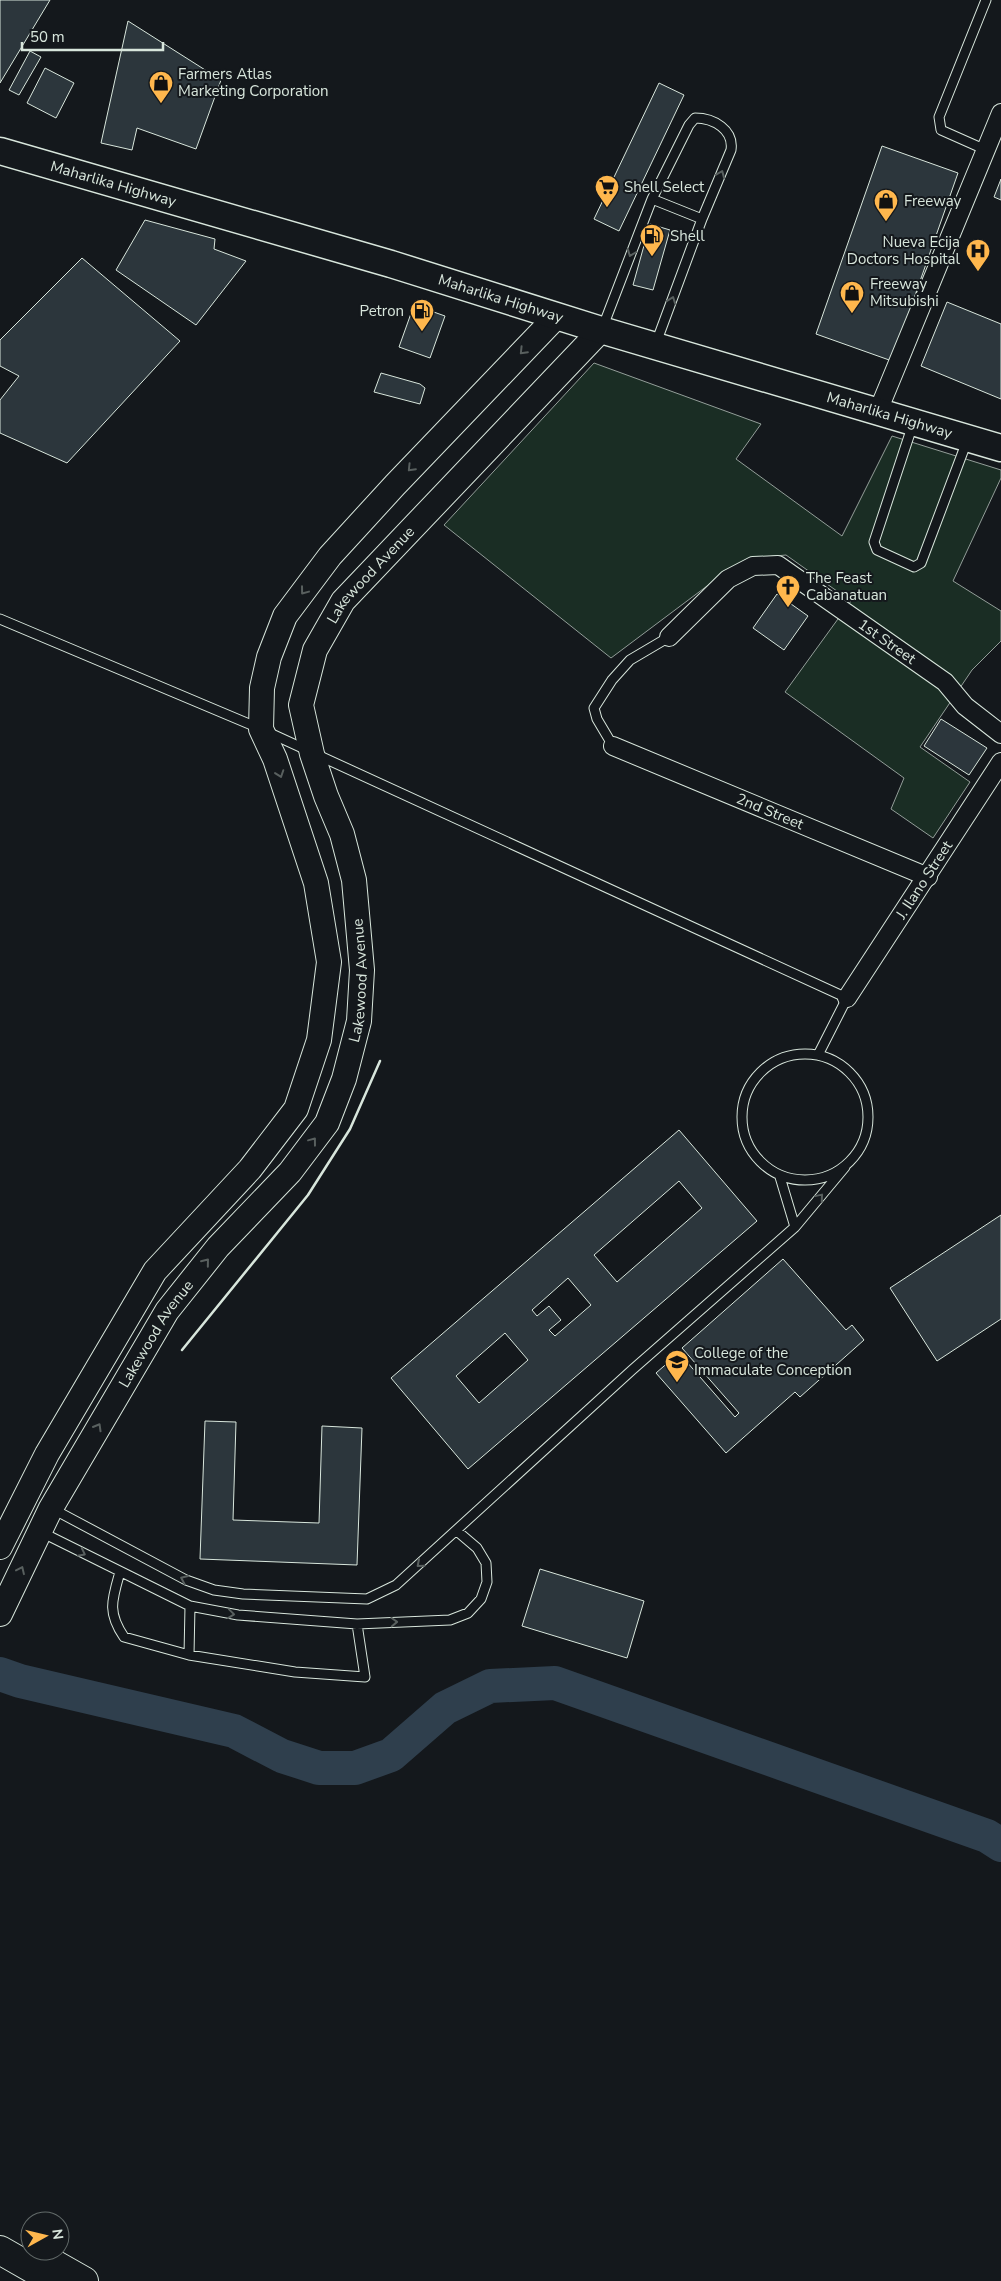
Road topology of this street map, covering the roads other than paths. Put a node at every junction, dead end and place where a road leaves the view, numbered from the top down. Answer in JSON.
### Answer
{"nodes":[{"id":1,"x":986,"y":0,"type":"edge"},
{"id":2,"x":1001,"y":113,"type":"edge"},
{"id":3,"x":986,"y":150,"type":"junction"},
{"id":4,"x":0,"y":151,"type":"edge"},
{"id":5,"x":652,"y":199,"type":"junction"},
{"id":6,"x":702,"y":219,"type":"junction"},
{"id":7,"x":557,"y":316,"type":"junction"},
{"id":8,"x":601,"y":330,"type":"junction"},
{"id":9,"x":655,"y":345,"type":"junction"},
{"id":10,"x":878,"y":411,"type":"junction"},
{"id":11,"x":914,"y":422,"type":"junction"},
{"id":12,"x":968,"y":438,"type":"junction"},
{"id":13,"x":1001,"y":448,"type":"edge"},
{"id":14,"x":0,"y":619,"type":"edge"},
{"id":15,"x":670,"y":637,"type":"joint"},
{"id":16,"x":261,"y":729,"type":"junction"},
{"id":17,"x":1001,"y":734,"type":"edge"},
{"id":18,"x":613,"y":746,"type":"joint"},
{"id":19,"x":312,"y":754,"type":"junction"},
{"id":20,"x":1001,"y":762,"type":"edge"},
{"id":21,"x":928,"y":877,"type":"junction"},
{"id":22,"x":847,"y":998,"type":"junction"},
{"id":23,"x":818,"y":1055,"type":"junction"},
{"id":24,"x":844,"y":1167,"type":"junction"},
{"id":25,"x":780,"y":1177,"type":"junction"},
{"id":26,"x":795,"y":1227,"type":"junction"},
{"id":27,"x":51,"y":1508,"type":"junction"},
{"id":28,"x":39,"y":1531,"type":"junction"},
{"id":29,"x":457,"y":1532,"type":"junction"},
{"id":30,"x":0,"y":1546,"type":"edge"},
{"id":31,"x":120,"y":1572,"type":"junction"},
{"id":32,"x":190,"y":1606,"type":"junction"},
{"id":33,"x":0,"y":1614,"type":"edge"},
{"id":34,"x":357,"y":1624,"type":"junction"},
{"id":35,"x":189,"y":1655,"type":"junction"},
{"id":36,"x":0,"y":2233,"type":"edge"},
{"id":37,"x":20,"y":2245,"type":"edge"},
{"id":38,"x":0,"y":2250,"type":"edge"},
{"id":39,"x":49,"y":2261,"type":"edge"},
{"id":40,"x":0,"y":2269,"type":"edge"},
{"id":41,"x":21,"y":2281,"type":"edge"},
{"id":42,"x":54,"y":2281,"type":"edge"},
{"id":43,"x":84,"y":2281,"type":"edge"}],
"edges":[{"from":1,"to":3,"type":"lane"},
{"from":2,"to":3,"type":"street"},
{"from":3,"to":10,"type":"street"},
{"from":4,"to":7,"type":"main road","name":"Maharlika Highway"},
{"from":5,"to":6,"type":"lane"},
{"from":6,"to":5,"type":"lane","one_way":true},
{"from":5,"to":8,"type":"lane","one_way":true},
{"from":9,"to":6,"type":"lane","one_way":true},
{"from":7,"to":8,"type":"main road","name":"Maharlika Highway"},
{"from":7,"to":16,"type":"main road","name":"Lakewood Avenue","one_way":true},
{"from":8,"to":9,"type":"main road","name":"Maharlika Highway"},
{"from":8,"to":19,"type":"main road","name":"Lakewood Avenue"},
{"from":9,"to":10,"type":"main road","name":"Maharlika Highway"},
{"from":10,"to":11,"type":"main road","name":"Maharlika Highway"},
{"from":11,"to":12,"type":"main road","name":"Maharlika Highway"},
{"from":11,"to":12,"type":"lane"},
{"from":12,"to":13,"type":"main road","name":"Maharlika Highway"},
{"from":14,"to":16,"type":"lane"},
{"from":15,"to":17,"type":"street","name":"1st Street"},
{"from":15,"to":18,"type":"lane"},
{"from":16,"to":19,"type":"lane"},
{"from":16,"to":30,"type":"main road","name":"Lakewood Avenue","one_way":true},
{"from":18,"to":21,"type":"street","name":"2nd Street"},
{"from":19,"to":22,"type":"lane"},
{"from":27,"to":19,"type":"main road","name":"Lakewood Avenue","one_way":true},
{"from":20,"to":21,"type":"street","name":"J. Ilano Street"},
{"from":21,"to":22,"type":"street","name":"J. Ilano Street"},
{"from":22,"to":23,"type":"lane"},
{"from":23,"to":24,"type":"lane"},
{"from":23,"to":25,"type":"lane"},
{"from":24,"to":25,"type":"lane"},
{"from":26,"to":24,"type":"lane","one_way":true},
{"from":25,"to":26,"type":"lane"},
{"from":26,"to":29,"type":"lane"},
{"from":27,"to":28,"type":"main road","name":"Lakewood Avenue"},
{"from":29,"to":27,"type":"lane","one_way":true},
{"from":28,"to":31,"type":"lane","one_way":true},
{"from":33,"to":28,"type":"main road","name":"Lakewood Avenue","one_way":true},
{"from":34,"to":29,"type":"lane","one_way":true},
{"from":31,"to":32,"type":"lane"},
{"from":31,"to":35,"type":"lane"},
{"from":32,"to":34,"type":"lane","one_way":true},
{"from":32,"to":35,"type":"lane"},
{"from":34,"to":35,"type":"lane"},
{"from":36,"to":37,"type":"highway"},
{"from":38,"to":42,"type":"highway"},
{"from":39,"to":43,"type":"highway"},
{"from":40,"to":41,"type":"highway"}]}
